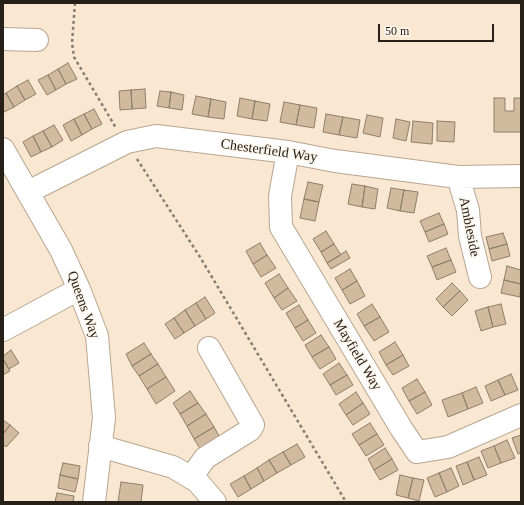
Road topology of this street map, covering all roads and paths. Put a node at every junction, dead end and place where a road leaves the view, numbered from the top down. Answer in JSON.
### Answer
{"nodes":[{"id":1,"x":74,"y":3,"type":"edge"},
{"id":2,"x":3,"y":40,"type":"edge"},
{"id":3,"x":37,"y":40,"type":"dead end"},
{"id":4,"x":127,"y":142,"type":"junction"},
{"id":5,"x":3,"y":149,"type":"edge"},
{"id":6,"x":288,"y":152,"type":"junction"},
{"id":7,"x":521,"y":176,"type":"edge"},
{"id":8,"x":458,"y":177,"type":"junction"},
{"id":9,"x":28,"y":192,"type":"junction"},
{"id":10,"x":480,"y":277,"type":"dead end"},
{"id":11,"x":79,"y":289,"type":"junction"},
{"id":12,"x":3,"y":330,"type":"edge"},
{"id":13,"x":209,"y":348,"type":"dead end"},
{"id":14,"x":521,"y":415,"type":"edge"},
{"id":15,"x":100,"y":446,"type":"junction"},
{"id":16,"x":191,"y":478,"type":"junction"},
{"id":17,"x":94,"y":502,"type":"edge"},
{"id":18,"x":215,"y":502,"type":"edge"},
{"id":19,"x":346,"y":502,"type":"edge"}],
"edges":[{"from":1,"to":4,"type":"path"},
{"from":2,"to":3,"type":"street"},
{"from":4,"to":6,"type":"street","name":"Chesterfield Way"},
{"from":4,"to":9,"type":"street","name":"Chesterfield Way"},
{"from":4,"to":19,"type":"path"},
{"from":5,"to":9,"type":"street","name":"Queens Way"},
{"from":6,"to":8,"type":"street","name":"Chesterfield Way"},
{"from":6,"to":14,"type":"street","name":"Mayfield Way"},
{"from":7,"to":8,"type":"street","name":"Chesterfield Way"},
{"from":8,"to":10,"type":"street","name":"Ambleside"},
{"from":9,"to":11,"type":"street","name":"Queens Way"},
{"from":11,"to":12,"type":"street"},
{"from":11,"to":15,"type":"street","name":"Queens Way"},
{"from":13,"to":16,"type":"street"},
{"from":15,"to":16,"type":"street"},
{"from":15,"to":17,"type":"street","name":"Queens Way"},
{"from":16,"to":18,"type":"street"}]}
